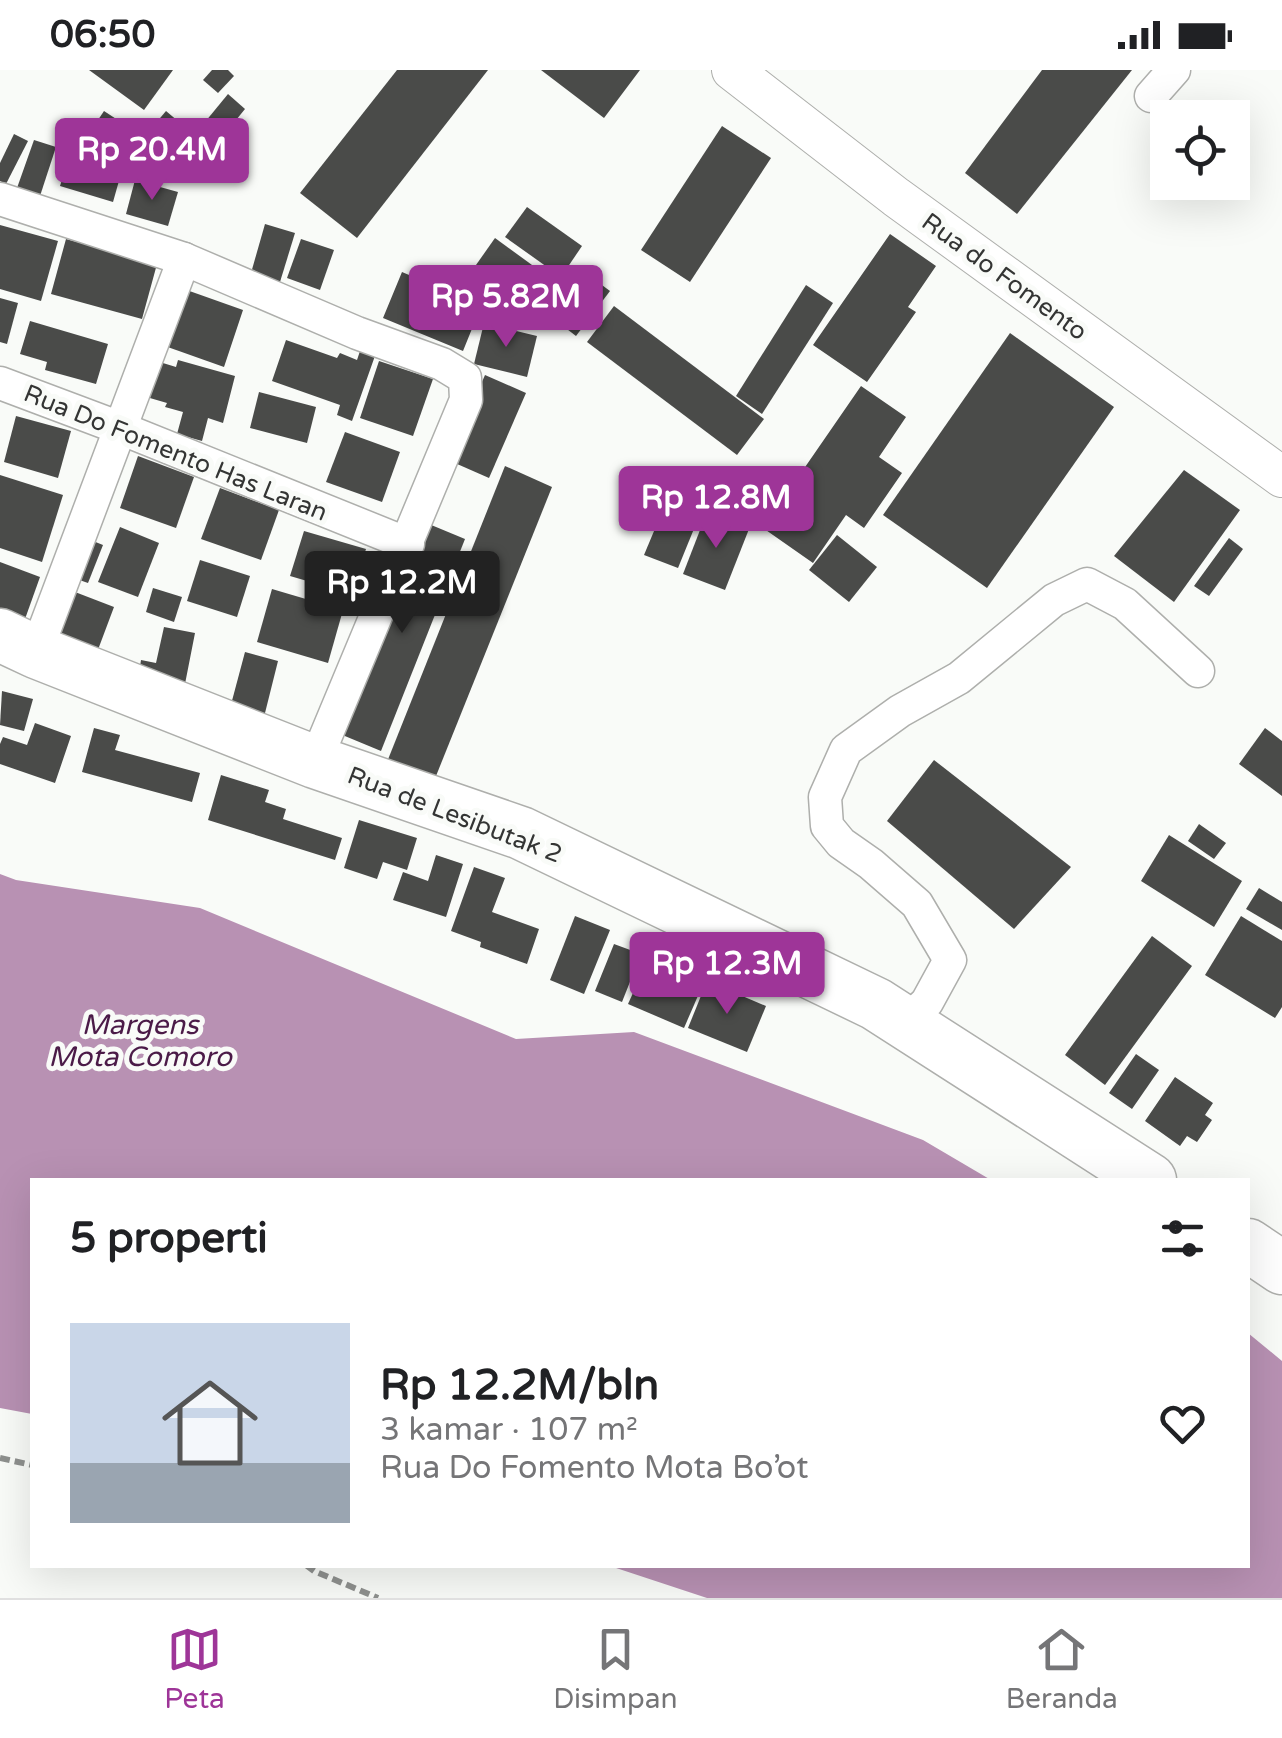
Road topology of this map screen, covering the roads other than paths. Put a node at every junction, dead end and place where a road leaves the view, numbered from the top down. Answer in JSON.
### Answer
{"nodes":[{"id":1,"x":732,"y":70,"type":"edge"},
{"id":2,"x":1174,"y":70,"type":"edge"},
{"id":3,"x":1150,"y":96,"type":"dead end"},
{"id":4,"x":0,"y":198,"type":"edge"},
{"id":5,"x":184,"y":259,"type":"junction"},
{"id":6,"x":0,"y":383,"type":"edge"},
{"id":7,"x":120,"y":428,"type":"junction"},
{"id":8,"x":1282,"y":477,"type":"edge"},
{"id":9,"x":408,"y":544,"type":"junction"},
{"id":10,"x":18,"y":643,"type":"edge"},
{"id":11,"x":1198,"y":671,"type":"dead end"},
{"id":12,"x":315,"y":762,"type":"junction"},
{"id":13,"x":905,"y":1023,"type":"junction"},
{"id":14,"x":1147,"y":1178,"type":"edge"},
{"id":15,"x":1250,"y":1246,"type":"edge"},
{"id":16,"x":1282,"y":1268,"type":"edge"}],
"edges":[{"from":1,"to":8,"type":"street","name":"Rua do Fomento"},
{"from":2,"to":3,"type":"street"},
{"from":4,"to":5,"type":"street"},
{"from":5,"to":7,"type":"street"},
{"from":5,"to":9,"type":"street"},
{"from":6,"to":7,"type":"street","name":"Rua Do Fomento Has Laran"},
{"from":7,"to":9,"type":"street","name":"Rua Do Fomento Has Laran"},
{"from":7,"to":10,"type":"street"},
{"from":9,"to":12,"type":"street"},
{"from":10,"to":12,"type":"main road","name":"Rua de Lesibutak 2"},
{"from":11,"to":13,"type":"street"},
{"from":12,"to":13,"type":"main road","name":"Rua de Lesibutak 2"},
{"from":13,"to":14,"type":"main road","name":"Rua de Lesibutak 2"},
{"from":15,"to":16,"type":"main road"}]}
